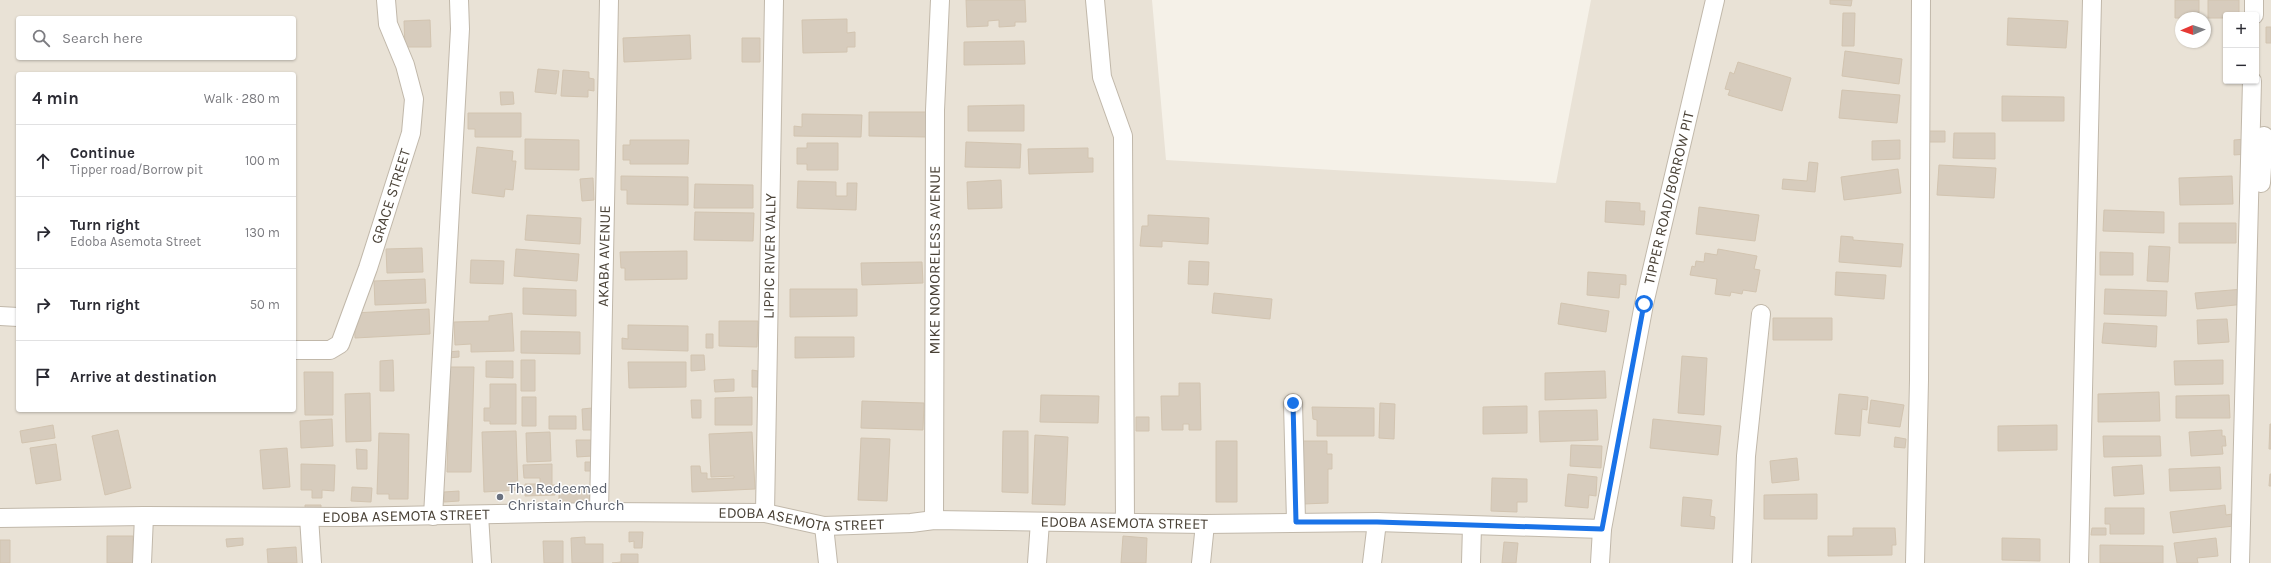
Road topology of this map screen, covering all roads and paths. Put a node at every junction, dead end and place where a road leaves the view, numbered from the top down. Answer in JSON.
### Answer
{"nodes":[{"id":1,"x":386,"y":0,"type":"edge"},
{"id":2,"x":458,"y":0,"type":"edge"},
{"id":3,"x":609,"y":0,"type":"edge"},
{"id":4,"x":774,"y":0,"type":"edge"},
{"id":5,"x":940,"y":0,"type":"edge"},
{"id":6,"x":1095,"y":0,"type":"edge"},
{"id":7,"x":1715,"y":0,"type":"edge"},
{"id":8,"x":1921,"y":0,"type":"edge"},
{"id":9,"x":2092,"y":0,"type":"edge"},
{"id":10,"x":2254,"y":0,"type":"edge"},
{"id":11,"x":2254,"y":12,"type":"edge"},
{"id":12,"x":2252,"y":84,"type":"edge"},
{"id":13,"x":2088,"y":131,"type":"dead end"},
{"id":14,"x":2264,"y":136,"type":"dead end"},
{"id":15,"x":1761,"y":314,"type":"dead end"},
{"id":16,"x":0,"y":316,"type":"edge"},
{"id":17,"x":16,"y":317,"type":"edge"},
{"id":18,"x":296,"y":350,"type":"edge"},
{"id":19,"x":1293,"y":403,"type":"dead end"},
{"id":20,"x":599,"y":512,"type":"junction"},
{"id":21,"x":765,"y":513,"type":"junction"},
{"id":22,"x":479,"y":515,"type":"junction"},
{"id":23,"x":144,"y":516,"type":"junction"},
{"id":24,"x":432,"y":516,"type":"junction"},
{"id":25,"x":309,"y":517,"type":"junction"},
{"id":26,"x":0,"y":518,"type":"edge"},
{"id":27,"x":934,"y":520,"type":"junction"},
{"id":28,"x":1040,"y":522,"type":"junction"},
{"id":29,"x":1296,"y":522,"type":"junction"},
{"id":30,"x":1377,"y":522,"type":"junction"},
{"id":31,"x":1125,"y":523,"type":"junction"},
{"id":32,"x":1204,"y":524,"type":"junction"},
{"id":33,"x":824,"y":526,"type":"junction"},
{"id":34,"x":1472,"y":526,"type":"junction"},
{"id":35,"x":1602,"y":529,"type":"junction"},
{"id":36,"x":142,"y":563,"type":"edge"},
{"id":37,"x":312,"y":563,"type":"edge"},
{"id":38,"x":482,"y":563,"type":"edge"},
{"id":39,"x":828,"y":563,"type":"edge"},
{"id":40,"x":1037,"y":563,"type":"edge"},
{"id":41,"x":1201,"y":563,"type":"edge"},
{"id":42,"x":1372,"y":563,"type":"edge"},
{"id":43,"x":1471,"y":563,"type":"edge"},
{"id":44,"x":1600,"y":563,"type":"edge"},
{"id":45,"x":1742,"y":563,"type":"edge"},
{"id":46,"x":1915,"y":563,"type":"edge"},
{"id":47,"x":2079,"y":563,"type":"edge"},
{"id":48,"x":2240,"y":563,"type":"edge"},
{"id":49,"x":2246,"y":563,"type":"edge"}],
"edges":[{"from":1,"to":18,"type":"street","name":"GRACE STREET"},
{"from":2,"to":24,"type":"street"},
{"from":3,"to":20,"type":"street","name":"AKABA AVENUE"},
{"from":4,"to":21,"type":"street","name":"LIPPIC RIVER VALLY"},
{"from":5,"to":27,"type":"street","name":"MIKE NOMORELESS AVENUE"},
{"from":6,"to":31,"type":"street"},
{"from":7,"to":35,"type":"street","name":"TIPPER ROAD/BORROW PIT"},
{"from":8,"to":46,"type":"street"},
{"from":9,"to":47,"type":"street"},
{"from":10,"to":11,"type":"street"},
{"from":12,"to":48,"type":"street"},
{"from":13,"to":47,"type":"street"},
{"from":14,"to":49,"type":"street"},
{"from":15,"to":45,"type":"street"},
{"from":16,"to":17,"type":"street"},
{"from":19,"to":29,"type":"street"},
{"from":20,"to":21,"type":"street","name":"EDOBA ASEMOTA STREET"},
{"from":20,"to":22,"type":"street","name":"EDOBA ASEMOTA STREET"},
{"from":21,"to":33,"type":"street","name":"EDOBA ASEMOTA STREET"},
{"from":22,"to":24,"type":"street","name":"EDOBA ASEMOTA STREET"},
{"from":22,"to":38,"type":"street"},
{"from":23,"to":25,"type":"street","name":"EDOBA ASEMOTA STREET"},
{"from":23,"to":26,"type":"street","name":"EDOBA ASEMOTA STREET"},
{"from":23,"to":36,"type":"street"},
{"from":24,"to":25,"type":"street","name":"EDOBA ASEMOTA STREET"},
{"from":25,"to":37,"type":"street"},
{"from":27,"to":28,"type":"street","name":"EDOBA ASEMOTA STREET"},
{"from":27,"to":33,"type":"street","name":"EDOBA ASEMOTA STREET"},
{"from":28,"to":31,"type":"street","name":"EDOBA ASEMOTA STREET"},
{"from":28,"to":40,"type":"street"},
{"from":29,"to":30,"type":"street","name":"EDOBA ASEMOTA STREET"},
{"from":29,"to":32,"type":"street","name":"EDOBA ASEMOTA STREET"},
{"from":30,"to":34,"type":"street","name":"EDOBA ASEMOTA STREET"},
{"from":30,"to":42,"type":"street"},
{"from":31,"to":32,"type":"street","name":"EDOBA ASEMOTA STREET"},
{"from":32,"to":41,"type":"street"},
{"from":33,"to":39,"type":"street"},
{"from":34,"to":35,"type":"street","name":"EDOBA ASEMOTA STREET"},
{"from":34,"to":43,"type":"street"},
{"from":35,"to":44,"type":"street","name":"TIPPER ROAD/BORROW PIT"}]}
